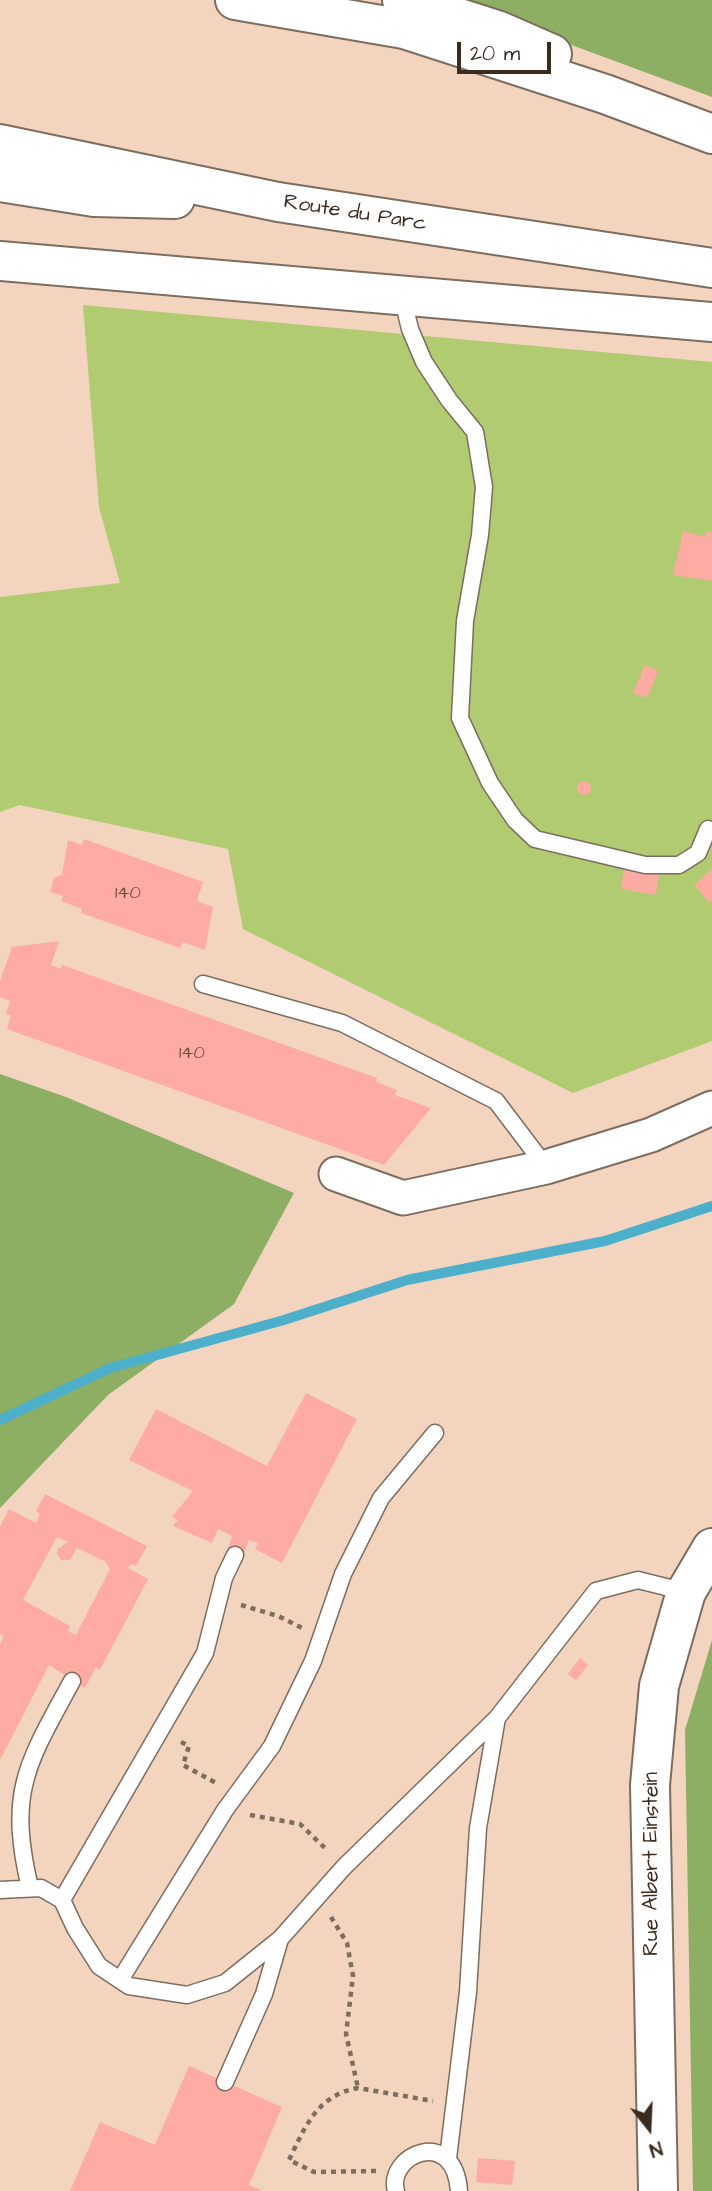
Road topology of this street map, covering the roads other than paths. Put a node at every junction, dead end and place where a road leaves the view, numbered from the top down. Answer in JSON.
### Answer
{"nodes":[{"id":1,"x":235,"y":0,"type":"edge"},
{"id":2,"x":402,"y":0,"type":"edge"},
{"id":3,"x":672,"y":121,"type":"junction"},
{"id":4,"x":712,"y":134,"type":"edge"},
{"id":5,"x":0,"y":144,"type":"edge"},
{"id":6,"x":0,"y":182,"type":"edge"},
{"id":7,"x":278,"y":202,"type":"junction"},
{"id":8,"x":0,"y":261,"type":"edge"},
{"id":9,"x":712,"y":268,"type":"edge"},
{"id":10,"x":401,"y":294,"type":"junction"},
{"id":11,"x":712,"y":323,"type":"edge"},
{"id":12,"x":708,"y":829,"type":"dead end"},
{"id":13,"x":203,"y":984,"type":"dead end"},
{"id":14,"x":712,"y":1108,"type":"edge"},
{"id":15,"x":546,"y":1167,"type":"junction"},
{"id":16,"x":336,"y":1174,"type":"dead end"},
{"id":17,"x":435,"y":1433,"type":"dead end"},
{"id":18,"x":712,"y":1548,"type":"edge"},
{"id":19,"x":235,"y":1555,"type":"dead end"},
{"id":20,"x":687,"y":1592,"type":"junction"},
{"id":21,"x":72,"y":1681,"type":"dead end"},
{"id":22,"x":497,"y":1718,"type":"junction"},
{"id":23,"x":30,"y":1888,"type":"junction"},
{"id":24,"x":0,"y":1890,"type":"edge"},
{"id":25,"x":62,"y":1900,"type":"junction"},
{"id":26,"x":280,"y":1939,"type":"junction"},
{"id":27,"x":120,"y":1980,"type":"junction"},
{"id":28,"x":225,"y":2082,"type":"dead end"},
{"id":29,"x":448,"y":2158,"type":"junction"},
{"id":30,"x":396,"y":2191,"type":"edge"},
{"id":31,"x":459,"y":2191,"type":"edge"},
{"id":32,"x":658,"y":2191,"type":"edge"}],
"edges":[{"from":1,"to":3,"type":"main road"},
{"from":2,"to":3,"type":"main road"},
{"from":3,"to":4,"type":"main road"},
{"from":5,"to":7,"type":"main road","name":"Route du Parc"},
{"from":6,"to":7,"type":"main road"},
{"from":7,"to":9,"type":"main road","name":"Route du Parc"},
{"from":8,"to":10,"type":"main road"},
{"from":10,"to":11,"type":"main road"},
{"from":10,"to":12,"type":"lane"},
{"from":13,"to":15,"type":"lane"},
{"from":14,"to":15,"type":"street"},
{"from":15,"to":16,"type":"street"},
{"from":17,"to":27,"type":"lane"},
{"from":18,"to":20,"type":"main road","name":"Rue Albert Einstein"},
{"from":19,"to":25,"type":"lane"},
{"from":20,"to":22,"type":"lane"},
{"from":20,"to":32,"type":"main road","name":"Rue Albert Einstein"},
{"from":21,"to":23,"type":"lane"},
{"from":22,"to":26,"type":"lane"},
{"from":22,"to":29,"type":"lane"},
{"from":23,"to":24,"type":"lane"},
{"from":23,"to":25,"type":"lane"},
{"from":25,"to":27,"type":"lane"},
{"from":26,"to":27,"type":"lane"},
{"from":26,"to":28,"type":"lane"},
{"from":29,"to":30,"type":"lane"},
{"from":29,"to":31,"type":"lane"}]}
